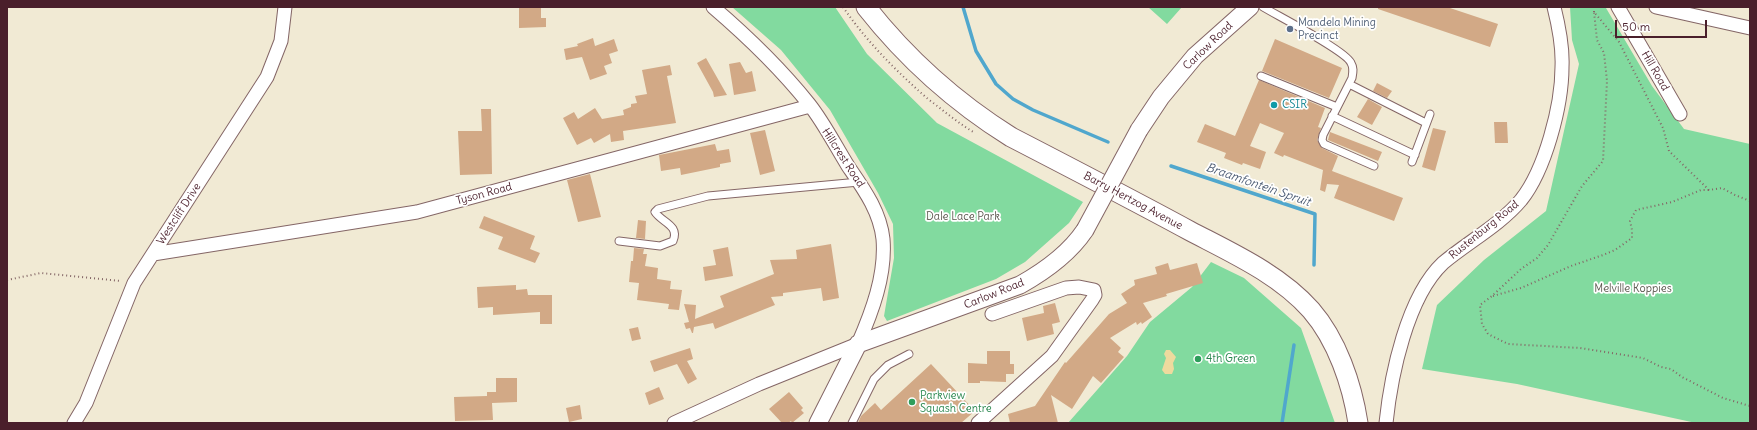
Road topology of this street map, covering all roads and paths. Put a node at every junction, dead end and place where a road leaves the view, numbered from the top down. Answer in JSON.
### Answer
{"nodes":[{"id":1,"x":285,"y":7,"type":"edge"},
{"id":2,"x":714,"y":7,"type":"edge"},
{"id":3,"x":866,"y":7,"type":"edge"},
{"id":4,"x":1250,"y":7,"type":"edge"},
{"id":5,"x":1263,"y":7,"type":"edge"},
{"id":6,"x":1554,"y":7,"type":"edge"},
{"id":7,"x":1594,"y":7,"type":"edge"},
{"id":8,"x":1618,"y":7,"type":"edge"},
{"id":9,"x":1656,"y":7,"type":"edge"},
{"id":10,"x":1594,"y":12,"type":"junction"},
{"id":11,"x":1750,"y":28,"type":"edge"},
{"id":12,"x":1261,"y":76,"type":"dead end"},
{"id":13,"x":1349,"y":84,"type":"junction"},
{"id":14,"x":810,"y":106,"type":"junction"},
{"id":15,"x":1337,"y":107,"type":"junction"},
{"id":16,"x":1430,"y":114,"type":"dead end"},
{"id":17,"x":1680,"y":114,"type":"dead end"},
{"id":18,"x":1332,"y":116,"type":"junction"},
{"id":19,"x":1426,"y":124,"type":"junction"},
{"id":20,"x":1415,"y":155,"type":"junction"},
{"id":21,"x":1412,"y":162,"type":"dead end"},
{"id":22,"x":1374,"y":166,"type":"dead end"},
{"id":23,"x":859,"y":182,"type":"junction"},
{"id":24,"x":1709,"y":190,"type":"junction"},
{"id":25,"x":1750,"y":201,"type":"edge"},
{"id":26,"x":619,"y":241,"type":"dead end"},
{"id":27,"x":153,"y":254,"type":"junction"},
{"id":28,"x":7,"y":280,"type":"edge"},
{"id":29,"x":134,"y":283,"type":"junction"},
{"id":30,"x":1492,"y":296,"type":"junction"},
{"id":31,"x":992,"y":314,"type":"dead end"},
{"id":32,"x":858,"y":344,"type":"junction"},
{"id":33,"x":909,"y":354,"type":"dead end"},
{"id":34,"x":1750,"y":406,"type":"edge"},
{"id":35,"x":74,"y":423,"type":"edge"},
{"id":36,"x":674,"y":423,"type":"edge"},
{"id":37,"x":818,"y":423,"type":"edge"},
{"id":38,"x":852,"y":423,"type":"edge"},
{"id":39,"x":978,"y":423,"type":"edge"},
{"id":40,"x":1358,"y":423,"type":"edge"},
{"id":41,"x":1386,"y":423,"type":"edge"}],
"edges":[{"from":1,"to":27,"type":"street","name":"Westcliff Drive"},
{"from":2,"to":14,"type":"street","name":"Hillcrest Road"},
{"from":3,"to":40,"type":"main road","name":"Barry Hertzog Avenue"},
{"from":4,"to":32,"type":"street","name":"Carlow Road","bridge":true},
{"from":5,"to":13,"type":"lane"},
{"from":6,"to":41,"type":"street","name":"Rustenburg Road"},
{"from":7,"to":10,"type":"path"},
{"from":8,"to":17,"type":"street","name":"Hill Road"},
{"from":9,"to":11,"type":"street"},
{"from":10,"to":24,"type":"path"},
{"from":10,"to":30,"type":"path"},
{"from":12,"to":15,"type":"lane"},
{"from":13,"to":15,"type":"lane"},
{"from":13,"to":19,"type":"lane"},
{"from":14,"to":23,"type":"street","name":"Hillcrest Road"},
{"from":14,"to":27,"type":"street","name":"Tyson Road"},
{"from":15,"to":18,"type":"lane"},
{"from":16,"to":19,"type":"lane"},
{"from":18,"to":20,"type":"lane"},
{"from":18,"to":22,"type":"lane"},
{"from":19,"to":20,"type":"lane"},
{"from":20,"to":21,"type":"lane"},
{"from":23,"to":26,"type":"lane"},
{"from":23,"to":32,"type":"street","name":"Hillcrest Road"},
{"from":24,"to":25,"type":"path"},
{"from":24,"to":30,"type":"path"},
{"from":27,"to":29,"type":"street","name":"Westcliff Drive"},
{"from":28,"to":29,"type":"path"},
{"from":29,"to":35,"type":"street","name":"Westcliff Drive"},
{"from":30,"to":34,"type":"path"},
{"from":31,"to":39,"type":"street"},
{"from":32,"to":36,"type":"street","name":"Carlow Road"},
{"from":32,"to":37,"type":"street"},
{"from":33,"to":38,"type":"lane"}]}
